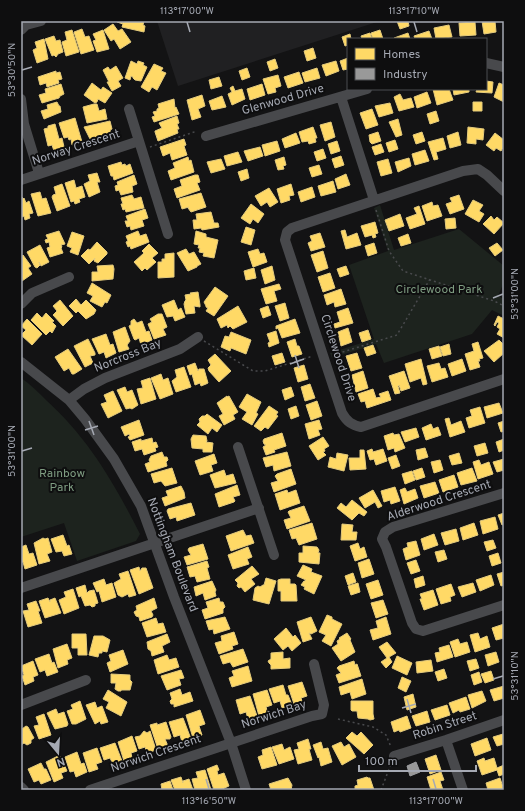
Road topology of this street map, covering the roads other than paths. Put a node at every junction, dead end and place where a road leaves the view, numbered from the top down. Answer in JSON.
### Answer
{"nodes":[{"id":1,"x":41,"y":21,"type":"edge"},
{"id":2,"x":21,"y":30,"type":"edge"},
{"id":3,"x":487,"y":63,"type":"edge"},
{"id":4,"x":504,"y":67,"type":"edge"},
{"id":5,"x":364,"y":90,"type":"edge"},
{"id":6,"x":341,"y":97,"type":"junction"},
{"id":7,"x":21,"y":99,"type":"edge"},
{"id":8,"x":129,"y":109,"type":"dead end"},
{"id":9,"x":202,"y":133,"type":"road end"},
{"id":10,"x":139,"y":141,"type":"junction"},
{"id":11,"x":40,"y":173,"type":"junction"},
{"id":12,"x":21,"y":180,"type":"edge"},
{"id":13,"x":504,"y":191,"type":"edge"},
{"id":14,"x":374,"y":203,"type":"junction"},
{"id":15,"x":168,"y":234,"type":"dead end"},
{"id":16,"x":69,"y":277,"type":"dead end"},
{"id":17,"x":21,"y":304,"type":"edge"},
{"id":18,"x":198,"y":337,"type":"road end"},
{"id":19,"x":21,"y":362,"type":"edge"},
{"id":20,"x":504,"y":379,"type":"edge"},
{"id":21,"x":69,"y":400,"type":"junction"},
{"id":22,"x":238,"y":447,"type":"dead end"},
{"id":23,"x":504,"y":493,"type":"edge"},
{"id":24,"x":259,"y":508,"type":"junction"},
{"id":25,"x":155,"y":542,"type":"junction"},
{"id":26,"x":274,"y":555,"type":"dead end"},
{"id":27,"x":21,"y":588,"type":"edge"},
{"id":28,"x":504,"y":605,"type":"edge"},
{"id":29,"x":314,"y":664,"type":"dead end"},
{"id":30,"x":86,"y":680,"type":"dead end"},
{"id":31,"x":21,"y":705,"type":"edge"},
{"id":32,"x":504,"y":720,"type":"edge"},
{"id":33,"x":446,"y":740,"type":"junction"},
{"id":34,"x":231,"y":743,"type":"junction"},
{"id":35,"x":394,"y":756,"type":"road end"},
{"id":36,"x":21,"y":787,"type":"edge"},
{"id":37,"x":24,"y":790,"type":"edge"},
{"id":38,"x":90,"y":790,"type":"edge"},
{"id":39,"x":246,"y":790,"type":"edge"},
{"id":40,"x":463,"y":790,"type":"edge"}],
"edges":[{"from":1,"to":2,"type":"street"},
{"from":3,"to":4,"type":"street"},
{"from":5,"to":6,"type":"street","name":"Glenwood Drive"},
{"from":6,"to":9,"type":"street","name":"Glenwood Drive"},
{"from":6,"to":14,"type":"street"},
{"from":7,"to":11,"type":"street"},
{"from":8,"to":10,"type":"street","name":"Norway Crescent"},
{"from":10,"to":11,"type":"street","name":"Norway Crescent"},
{"from":10,"to":15,"type":"street","name":"Norway Crescent"},
{"from":11,"to":12,"type":"street","name":"Norway Crescent"},
{"from":13,"to":14,"type":"street","name":"Circlewood Drive"},
{"from":14,"to":20,"type":"street","name":"Circlewood Drive"},
{"from":16,"to":17,"type":"street"},
{"from":18,"to":21,"type":"street","name":"Norcross Bay"},
{"from":19,"to":21,"type":"street","name":"Nottingham Boulevard"},
{"from":21,"to":25,"type":"street","name":"Nottingham Boulevard"},
{"from":22,"to":24,"type":"street"},
{"from":23,"to":28,"type":"street","name":"Alderwood Crescent"},
{"from":24,"to":25,"type":"street"},
{"from":24,"to":26,"type":"street"},
{"from":25,"to":27,"type":"street"},
{"from":25,"to":34,"type":"street","name":"Nottingham Boulevard"},
{"from":29,"to":34,"type":"street","name":"Norwich Bay"},
{"from":30,"to":31,"type":"street"},
{"from":32,"to":33,"type":"street","name":"Robin Street"},
{"from":33,"to":35,"type":"street","name":"Robin Street"},
{"from":33,"to":40,"type":"street"},
{"from":34,"to":38,"type":"street","name":"Norwich Crescent"},
{"from":34,"to":39,"type":"street","name":"Nottingham Boulevard"},
{"from":36,"to":37,"type":"street"}]}
